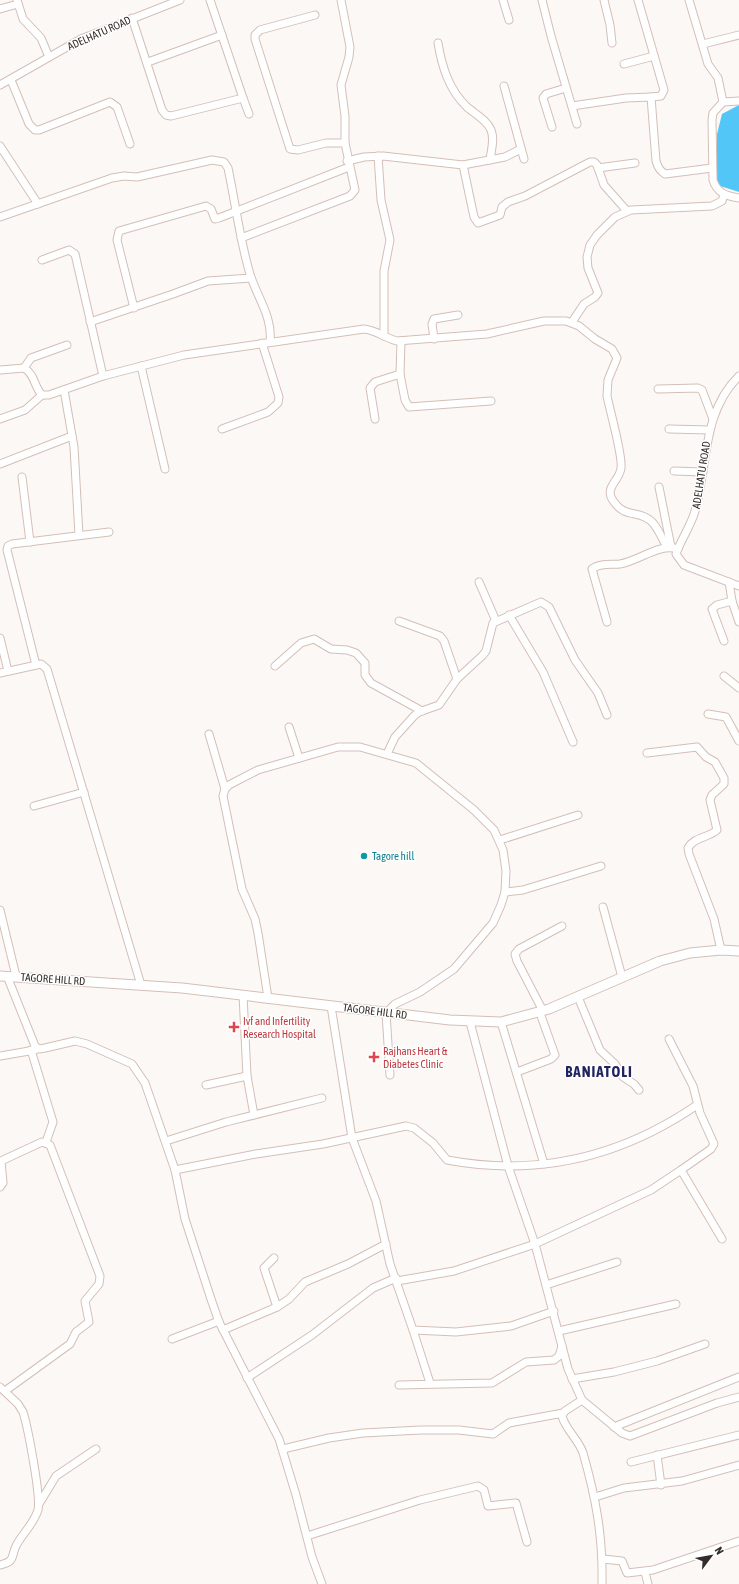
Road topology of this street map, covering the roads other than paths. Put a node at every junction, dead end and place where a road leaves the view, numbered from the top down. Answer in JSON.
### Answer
{"nodes":[{"id":1,"x":180,"y":0,"type":"edge"},
{"id":2,"x":210,"y":0,"type":"edge"},
{"id":3,"x":340,"y":0,"type":"edge"},
{"id":4,"x":503,"y":0,"type":"edge"},
{"id":5,"x":542,"y":0,"type":"edge"},
{"id":6,"x":604,"y":0,"type":"edge"},
{"id":7,"x":638,"y":0,"type":"edge"},
{"id":8,"x":689,"y":0,"type":"edge"},
{"id":9,"x":18,"y":2,"type":"edge"},
{"id":10,"x":0,"y":9,"type":"edge"},
{"id":11,"x":315,"y":15,"type":"dead end"},
{"id":12,"x":132,"y":18,"type":"junction"},
{"id":13,"x":509,"y":20,"type":"dead end"},
{"id":14,"x":222,"y":35,"type":"junction"},
{"id":15,"x":739,"y":35,"type":"edge"},
{"id":16,"x":438,"y":43,"type":"dead end"},
{"id":17,"x":612,"y":43,"type":"dead end"},
{"id":18,"x":703,"y":44,"type":"junction"},
{"id":19,"x":654,"y":56,"type":"junction"},
{"id":20,"x":49,"y":57,"type":"junction"},
{"id":21,"x":148,"y":62,"type":"junction"},
{"id":22,"x":624,"y":64,"type":"dead end"},
{"id":23,"x":11,"y":80,"type":"junction"},
{"id":24,"x":0,"y":85,"type":"edge"},
{"id":25,"x":504,"y":86,"type":"dead end"},
{"id":26,"x":566,"y":88,"type":"junction"},
{"id":27,"x":651,"y":97,"type":"junction"},
{"id":28,"x":243,"y":98,"type":"junction"},
{"id":29,"x":739,"y":101,"type":"edge"},
{"id":30,"x":723,"y":102,"type":"junction"},
{"id":31,"x":572,"y":106,"type":"junction"},
{"id":32,"x":249,"y":114,"type":"dead end"},
{"id":33,"x":577,"y":124,"type":"dead end"},
{"id":34,"x":552,"y":127,"type":"dead end"},
{"id":35,"x":130,"y":144,"type":"dead end"},
{"id":36,"x":344,"y":144,"type":"junction"},
{"id":37,"x":0,"y":146,"type":"edge"},
{"id":38,"x":522,"y":149,"type":"junction"},
{"id":39,"x":378,"y":156,"type":"junction"},
{"id":40,"x":524,"y":159,"type":"dead end"},
{"id":41,"x":490,"y":160,"type":"junction"},
{"id":42,"x":635,"y":163,"type":"dead end"},
{"id":43,"x":348,"y":164,"type":"junction"},
{"id":44,"x":463,"y":165,"type":"junction"},
{"id":45,"x":598,"y":168,"type":"junction"},
{"id":46,"x":712,"y":168,"type":"junction"},
{"id":47,"x":724,"y":195,"type":"junction"},
{"id":48,"x":739,"y":198,"type":"edge"},
{"id":49,"x":38,"y":204,"type":"junction"},
{"id":50,"x":627,"y":211,"type":"junction"},
{"id":51,"x":237,"y":212,"type":"junction"},
{"id":52,"x":0,"y":217,"type":"edge"},
{"id":53,"x":241,"y":238,"type":"junction"},
{"id":54,"x":42,"y":260,"type":"dead end"},
{"id":55,"x":251,"y":278,"type":"junction"},
{"id":56,"x":134,"y":308,"type":"junction"},
{"id":57,"x":458,"y":315,"type":"dead end"},
{"id":58,"x":90,"y":322,"type":"junction"},
{"id":59,"x":572,"y":322,"type":"junction"},
{"id":60,"x":384,"y":336,"type":"junction"},
{"id":61,"x":434,"y":339,"type":"junction"},
{"id":62,"x":401,"y":341,"type":"junction"},
{"id":63,"x":266,"y":343,"type":"junction"},
{"id":64,"x":66,"y":345,"type":"dead end"},
{"id":65,"x":141,"y":366,"type":"junction"},
{"id":66,"x":24,"y":368,"type":"junction"},
{"id":67,"x":0,"y":370,"type":"edge"},
{"id":68,"x":400,"y":374,"type":"junction"},
{"id":69,"x":104,"y":376,"type":"junction"},
{"id":70,"x":739,"y":376,"type":"edge"},
{"id":71,"x":658,"y":389,"type":"dead end"},
{"id":72,"x":64,"y":390,"type":"junction"},
{"id":73,"x":42,"y":395,"type":"junction"},
{"id":74,"x":491,"y":401,"type":"dead end"},
{"id":75,"x":0,"y":419,"type":"edge"},
{"id":76,"x":375,"y":419,"type":"dead end"},
{"id":77,"x":712,"y":419,"type":"junction"},
{"id":78,"x":222,"y":429,"type":"dead end"},
{"id":79,"x":669,"y":429,"type":"dead end"},
{"id":80,"x":709,"y":430,"type":"junction"},
{"id":81,"x":72,"y":436,"type":"junction"},
{"id":82,"x":0,"y":464,"type":"edge"},
{"id":83,"x":165,"y":469,"type":"dead end"},
{"id":84,"x":674,"y":471,"type":"dead end"},
{"id":85,"x":703,"y":472,"type":"junction"},
{"id":86,"x":22,"y":477,"type":"dead end"},
{"id":87,"x":658,"y":487,"type":"dead end"},
{"id":88,"x":109,"y":532,"type":"dead end"},
{"id":89,"x":79,"y":535,"type":"junction"},
{"id":90,"x":30,"y":542,"type":"junction"},
{"id":91,"x":672,"y":548,"type":"junction"},
{"id":92,"x":479,"y":582,"type":"dead end"},
{"id":93,"x":729,"y":582,"type":"junction"},
{"id":94,"x":739,"y":586,"type":"edge"},
{"id":95,"x":732,"y":601,"type":"junction"},
{"id":96,"x":510,"y":614,"type":"junction"},
{"id":97,"x":400,"y":621,"type":"dead end"},
{"id":98,"x":496,"y":621,"type":"junction"},
{"id":99,"x":607,"y":622,"type":"dead end"},
{"id":100,"x":739,"y":622,"type":"edge"},
{"id":101,"x":0,"y":638,"type":"edge"},
{"id":102,"x":724,"y":640,"type":"dead end"},
{"id":103,"x":36,"y":665,"type":"junction"},
{"id":104,"x":276,"y":666,"type":"dead end"},
{"id":105,"x":8,"y":671,"type":"junction"},
{"id":106,"x":0,"y":673,"type":"edge"},
{"id":107,"x":724,"y":676,"type":"dead end"},
{"id":108,"x":457,"y":679,"type":"junction"},
{"id":109,"x":739,"y":688,"type":"edge"},
{"id":110,"x":422,"y":711,"type":"junction"},
{"id":111,"x":708,"y":714,"type":"dead end"},
{"id":112,"x":607,"y":715,"type":"dead end"},
{"id":113,"x":289,"y":727,"type":"dead end"},
{"id":114,"x":209,"y":734,"type":"dead end"},
{"id":115,"x":739,"y":741,"type":"edge"},
{"id":116,"x":573,"y":742,"type":"dead end"},
{"id":117,"x":647,"y":753,"type":"dead end"},
{"id":118,"x":386,"y":754,"type":"junction"},
{"id":119,"x":299,"y":758,"type":"junction"},
{"id":120,"x":225,"y":789,"type":"junction"},
{"id":121,"x":84,"y":792,"type":"junction"},
{"id":122,"x":34,"y":806,"type":"dead end"},
{"id":123,"x":578,"y":815,"type":"dead end"},
{"id":124,"x":500,"y":840,"type":"junction"},
{"id":125,"x":601,"y":866,"type":"dead end"},
{"id":126,"x":505,"y":892,"type":"junction"},
{"id":127,"x":603,"y":906,"type":"dead end"},
{"id":128,"x":0,"y":910,"type":"edge"},
{"id":129,"x":562,"y":926,"type":"dead end"},
{"id":130,"x":721,"y":950,"type":"junction"},
{"id":131,"x":739,"y":951,"type":"edge"},
{"id":132,"x":8,"y":976,"type":"edge"},
{"id":133,"x":622,"y":977,"type":"junction"},
{"id":134,"x":141,"y":985,"type":"junction"},
{"id":135,"x":244,"y":995,"type":"junction"},
{"id":136,"x":578,"y":997,"type":"junction"},
{"id":137,"x":268,"y":998,"type":"junction"},
{"id":138,"x":331,"y":1006,"type":"junction"},
{"id":139,"x":542,"y":1012,"type":"junction"},
{"id":140,"x":386,"y":1013,"type":"junction"},
{"id":141,"x":470,"y":1022,"type":"junction"},
{"id":142,"x":501,"y":1022,"type":"junction"},
{"id":143,"x":669,"y":1039,"type":"dead end"},
{"id":144,"x":39,"y":1049,"type":"junction"},
{"id":145,"x":31,"y":1050,"type":"junction"},
{"id":146,"x":0,"y":1056,"type":"edge"},
{"id":147,"x":517,"y":1072,"type":"junction"},
{"id":148,"x":390,"y":1075,"type":"dead end"},
{"id":149,"x":247,"y":1076,"type":"junction"},
{"id":150,"x":206,"y":1085,"type":"dead end"},
{"id":151,"x":639,"y":1090,"type":"dead end"},
{"id":152,"x":322,"y":1098,"type":"dead end"},
{"id":153,"x":697,"y":1105,"type":"junction"},
{"id":154,"x":254,"y":1115,"type":"junction"},
{"id":155,"x":352,"y":1138,"type":"junction"},
{"id":156,"x":166,"y":1141,"type":"junction"},
{"id":157,"x":46,"y":1142,"type":"junction"},
{"id":158,"x":544,"y":1164,"type":"junction"},
{"id":159,"x":508,"y":1166,"type":"junction"},
{"id":160,"x":175,"y":1170,"type":"junction"},
{"id":161,"x":681,"y":1170,"type":"junction"},
{"id":162,"x":0,"y":1187,"type":"edge"},
{"id":163,"x":722,"y":1239,"type":"dead end"},
{"id":164,"x":386,"y":1244,"type":"junction"},
{"id":165,"x":535,"y":1244,"type":"junction"},
{"id":166,"x":274,"y":1258,"type":"dead end"},
{"id":167,"x":618,"y":1262,"type":"dead end"},
{"id":168,"x":396,"y":1279,"type":"junction"},
{"id":169,"x":546,"y":1285,"type":"junction"},
{"id":170,"x":676,"y":1304,"type":"dead end"},
{"id":171,"x":276,"y":1307,"type":"junction"},
{"id":172,"x":554,"y":1311,"type":"junction"},
{"id":173,"x":219,"y":1321,"type":"junction"},
{"id":174,"x":223,"y":1330,"type":"junction"},
{"id":175,"x":413,"y":1330,"type":"junction"},
{"id":176,"x":559,"y":1331,"type":"junction"},
{"id":177,"x":172,"y":1339,"type":"dead end"},
{"id":178,"x":705,"y":1344,"type":"dead end"},
{"id":179,"x":562,"y":1346,"type":"junction"},
{"id":180,"x":739,"y":1377,"type":"edge"},
{"id":181,"x":247,"y":1378,"type":"junction"},
{"id":182,"x":572,"y":1379,"type":"junction"},
{"id":183,"x":430,"y":1383,"type":"junction"},
{"id":184,"x":399,"y":1385,"type":"dead end"},
{"id":185,"x":2,"y":1389,"type":"edge"},
{"id":186,"x":739,"y":1397,"type":"edge"},
{"id":187,"x":582,"y":1400,"type":"junction"},
{"id":188,"x":564,"y":1413,"type":"junction"},
{"id":189,"x":614,"y":1426,"type":"junction"},
{"id":190,"x":739,"y":1435,"type":"edge"},
{"id":191,"x":96,"y":1449,"type":"dead end"},
{"id":192,"x":282,"y":1449,"type":"junction"},
{"id":193,"x":657,"y":1455,"type":"junction"},
{"id":194,"x":631,"y":1462,"type":"dead end"},
{"id":195,"x":739,"y":1466,"type":"edge"},
{"id":196,"x":661,"y":1485,"type":"junction"},
{"id":197,"x":595,"y":1497,"type":"junction"},
{"id":198,"x":39,"y":1505,"type":"junction"},
{"id":199,"x":307,"y":1536,"type":"junction"},
{"id":200,"x":739,"y":1541,"type":"edge"},
{"id":201,"x":527,"y":1542,"type":"dead end"},
{"id":202,"x":603,"y":1559,"type":"junction"},
{"id":203,"x":0,"y":1565,"type":"edge"},
{"id":204,"x":645,"y":1572,"type":"junction"},
{"id":205,"x":322,"y":1584,"type":"edge"},
{"id":206,"x":602,"y":1584,"type":"edge"},
{"id":207,"x":648,"y":1584,"type":"edge"}],
"edges":[{"from":1,"to":12,"type":"street","name":"ADELHATU ROAD"},
{"from":2,"to":14,"type":"street"},
{"from":3,"to":36,"type":"street"},
{"from":4,"to":13,"type":"street"},
{"from":5,"to":26,"type":"street"},
{"from":6,"to":17,"type":"street"},
{"from":7,"to":19,"type":"street"},
{"from":8,"to":18,"type":"street"},
{"from":9,"to":10,"type":"street"},
{"from":9,"to":20,"type":"street"},
{"from":11,"to":36,"type":"street"},
{"from":12,"to":20,"type":"street","name":"ADELHATU ROAD"},
{"from":12,"to":21,"type":"street"},
{"from":14,"to":21,"type":"street"},
{"from":14,"to":28,"type":"street"},
{"from":15,"to":18,"type":"street"},
{"from":16,"to":41,"type":"street"},
{"from":18,"to":30,"type":"street"},
{"from":19,"to":22,"type":"street"},
{"from":19,"to":27,"type":"street"},
{"from":20,"to":23,"type":"street","name":"ADELHATU ROAD"},
{"from":21,"to":28,"type":"street"},
{"from":23,"to":24,"type":"street","name":"ADELHATU ROAD"},
{"from":23,"to":35,"type":"street"},
{"from":25,"to":38,"type":"street"},
{"from":26,"to":31,"type":"street"},
{"from":26,"to":34,"type":"street"},
{"from":27,"to":31,"type":"street"},
{"from":27,"to":46,"type":"street"},
{"from":28,"to":32,"type":"street"},
{"from":29,"to":30,"type":"street"},
{"from":30,"to":46,"type":"street"},
{"from":31,"to":33,"type":"street"},
{"from":36,"to":43,"type":"street"},
{"from":37,"to":49,"type":"street"},
{"from":38,"to":40,"type":"street"},
{"from":38,"to":41,"type":"street"},
{"from":39,"to":43,"type":"street"},
{"from":39,"to":44,"type":"street"},
{"from":39,"to":60,"type":"street"},
{"from":41,"to":44,"type":"street"},
{"from":42,"to":45,"type":"street"},
{"from":43,"to":51,"type":"street"},
{"from":43,"to":53,"type":"street"},
{"from":44,"to":45,"type":"street"},
{"from":45,"to":50,"type":"street"},
{"from":46,"to":47,"type":"street"},
{"from":47,"to":48,"type":"street"},
{"from":47,"to":50,"type":"street"},
{"from":49,"to":51,"type":"street"},
{"from":49,"to":52,"type":"street"},
{"from":50,"to":59,"type":"street"},
{"from":51,"to":53,"type":"street"},
{"from":51,"to":56,"type":"street"},
{"from":53,"to":55,"type":"street"},
{"from":54,"to":58,"type":"street"},
{"from":55,"to":56,"type":"street"},
{"from":55,"to":63,"type":"street"},
{"from":56,"to":58,"type":"street"},
{"from":57,"to":61,"type":"street"},
{"from":58,"to":69,"type":"street"},
{"from":59,"to":61,"type":"street"},
{"from":59,"to":91,"type":"street"},
{"from":60,"to":62,"type":"street"},
{"from":60,"to":63,"type":"street"},
{"from":61,"to":62,"type":"street"},
{"from":62,"to":68,"type":"street"},
{"from":63,"to":65,"type":"street"},
{"from":63,"to":78,"type":"street"},
{"from":64,"to":66,"type":"street"},
{"from":65,"to":69,"type":"street"},
{"from":65,"to":83,"type":"street"},
{"from":66,"to":67,"type":"street"},
{"from":66,"to":73,"type":"street"},
{"from":68,"to":74,"type":"street"},
{"from":68,"to":76,"type":"street"},
{"from":69,"to":72,"type":"street"},
{"from":70,"to":77,"type":"street","name":"ADELHATU ROAD"},
{"from":71,"to":77,"type":"street"},
{"from":72,"to":73,"type":"street"},
{"from":72,"to":81,"type":"street"},
{"from":73,"to":75,"type":"street"},
{"from":77,"to":80,"type":"street","name":"ADELHATU ROAD"},
{"from":79,"to":80,"type":"street"},
{"from":80,"to":85,"type":"street","name":"ADELHATU ROAD"},
{"from":81,"to":82,"type":"street"},
{"from":81,"to":89,"type":"street"},
{"from":84,"to":85,"type":"street"},
{"from":85,"to":91,"type":"street","name":"ADELHATU ROAD"},
{"from":86,"to":90,"type":"street"},
{"from":87,"to":91,"type":"street"},
{"from":88,"to":89,"type":"street"},
{"from":89,"to":90,"type":"street"},
{"from":90,"to":103,"type":"street"},
{"from":91,"to":93,"type":"street"},
{"from":91,"to":99,"type":"street"},
{"from":92,"to":98,"type":"street"},
{"from":93,"to":94,"type":"street"},
{"from":93,"to":95,"type":"street"},
{"from":95,"to":100,"type":"street"},
{"from":95,"to":102,"type":"street"},
{"from":96,"to":98,"type":"street"},
{"from":96,"to":112,"type":"street"},
{"from":96,"to":116,"type":"street"},
{"from":97,"to":108,"type":"street"},
{"from":98,"to":108,"type":"street"},
{"from":101,"to":105,"type":"street"},
{"from":103,"to":105,"type":"street"},
{"from":103,"to":121,"type":"street"},
{"from":104,"to":110,"type":"street"},
{"from":105,"to":106,"type":"street"},
{"from":107,"to":109,"type":"street"},
{"from":108,"to":110,"type":"street"},
{"from":110,"to":118,"type":"street"},
{"from":111,"to":115,"type":"street"},
{"from":113,"to":119,"type":"street"},
{"from":114,"to":120,"type":"street"},
{"from":117,"to":130,"type":"street"},
{"from":118,"to":119,"type":"street"},
{"from":118,"to":124,"type":"street"},
{"from":119,"to":120,"type":"street"},
{"from":120,"to":137,"type":"street"},
{"from":121,"to":122,"type":"street"},
{"from":121,"to":134,"type":"street"},
{"from":123,"to":124,"type":"street"},
{"from":124,"to":126,"type":"street"},
{"from":125,"to":126,"type":"street"},
{"from":126,"to":140,"type":"street"},
{"from":127,"to":133,"type":"street"},
{"from":128,"to":132,"type":"street"},
{"from":129,"to":139,"type":"street"},
{"from":130,"to":131,"type":"main road","name":"TAGORE HILL RD"},
{"from":130,"to":133,"type":"main road","name":"TAGORE HILL RD"},
{"from":132,"to":134,"type":"main road","name":"TAGORE HILL RD"},
{"from":132,"to":144,"type":"street"},
{"from":133,"to":136,"type":"main road","name":"TAGORE HILL RD"},
{"from":134,"to":135,"type":"main road","name":"TAGORE HILL RD"},
{"from":135,"to":137,"type":"main road","name":"TAGORE HILL RD"},
{"from":135,"to":149,"type":"street"},
{"from":136,"to":139,"type":"main road","name":"TAGORE HILL RD"},
{"from":136,"to":151,"type":"street"},
{"from":137,"to":138,"type":"main road","name":"TAGORE HILL RD"},
{"from":138,"to":140,"type":"main road","name":"TAGORE HILL RD"},
{"from":138,"to":155,"type":"street"},
{"from":139,"to":142,"type":"main road","name":"TAGORE HILL RD"},
{"from":139,"to":147,"type":"street"},
{"from":140,"to":141,"type":"main road","name":"TAGORE HILL RD"},
{"from":140,"to":148,"type":"street"},
{"from":141,"to":142,"type":"main road","name":"TAGORE HILL RD"},
{"from":141,"to":159,"type":"street"},
{"from":142,"to":147,"type":"street"},
{"from":143,"to":153,"type":"street"},
{"from":144,"to":145,"type":"street"},
{"from":144,"to":156,"type":"street"},
{"from":145,"to":146,"type":"street"},
{"from":145,"to":157,"type":"street"},
{"from":147,"to":158,"type":"street"},
{"from":149,"to":150,"type":"street"},
{"from":149,"to":154,"type":"street"},
{"from":152,"to":154,"type":"street"},
{"from":153,"to":158,"type":"street"},
{"from":153,"to":161,"type":"street"},
{"from":154,"to":156,"type":"street"},
{"from":155,"to":159,"type":"street"},
{"from":155,"to":160,"type":"street"},
{"from":155,"to":164,"type":"street"},
{"from":156,"to":160,"type":"street"},
{"from":157,"to":162,"type":"street"},
{"from":157,"to":185,"type":"street"},
{"from":158,"to":159,"type":"street"},
{"from":159,"to":165,"type":"street"},
{"from":160,"to":173,"type":"street"},
{"from":161,"to":163,"type":"street"},
{"from":161,"to":165,"type":"street"},
{"from":164,"to":168,"type":"street"},
{"from":164,"to":171,"type":"street"},
{"from":165,"to":168,"type":"street"},
{"from":165,"to":169,"type":"street"},
{"from":166,"to":171,"type":"street"},
{"from":167,"to":169,"type":"street"},
{"from":168,"to":175,"type":"street"},
{"from":168,"to":181,"type":"street"},
{"from":169,"to":172,"type":"street"},
{"from":170,"to":176,"type":"street"},
{"from":171,"to":174,"type":"street"},
{"from":172,"to":175,"type":"street"},
{"from":172,"to":176,"type":"street"},
{"from":173,"to":174,"type":"street"},
{"from":173,"to":177,"type":"street"},
{"from":174,"to":181,"type":"street"},
{"from":175,"to":183,"type":"street"},
{"from":176,"to":179,"type":"street"},
{"from":178,"to":182,"type":"street"},
{"from":179,"to":182,"type":"street"},
{"from":179,"to":183,"type":"street"},
{"from":180,"to":189,"type":"street"},
{"from":181,"to":192,"type":"street"},
{"from":182,"to":187,"type":"street"},
{"from":183,"to":184,"type":"street"},
{"from":185,"to":198,"type":"street"},
{"from":186,"to":189,"type":"street"},
{"from":187,"to":188,"type":"street"},
{"from":187,"to":189,"type":"street"},
{"from":188,"to":192,"type":"street"},
{"from":188,"to":197,"type":"street"},
{"from":190,"to":193,"type":"street"},
{"from":191,"to":198,"type":"street"},
{"from":192,"to":199,"type":"street"},
{"from":193,"to":194,"type":"street"},
{"from":193,"to":196,"type":"street"},
{"from":195,"to":196,"type":"street"},
{"from":196,"to":197,"type":"street"},
{"from":197,"to":202,"type":"street"},
{"from":198,"to":203,"type":"street"},
{"from":199,"to":201,"type":"street"},
{"from":199,"to":205,"type":"street"},
{"from":200,"to":204,"type":"street"},
{"from":202,"to":204,"type":"street"},
{"from":202,"to":206,"type":"street"},
{"from":204,"to":207,"type":"street"}]}
